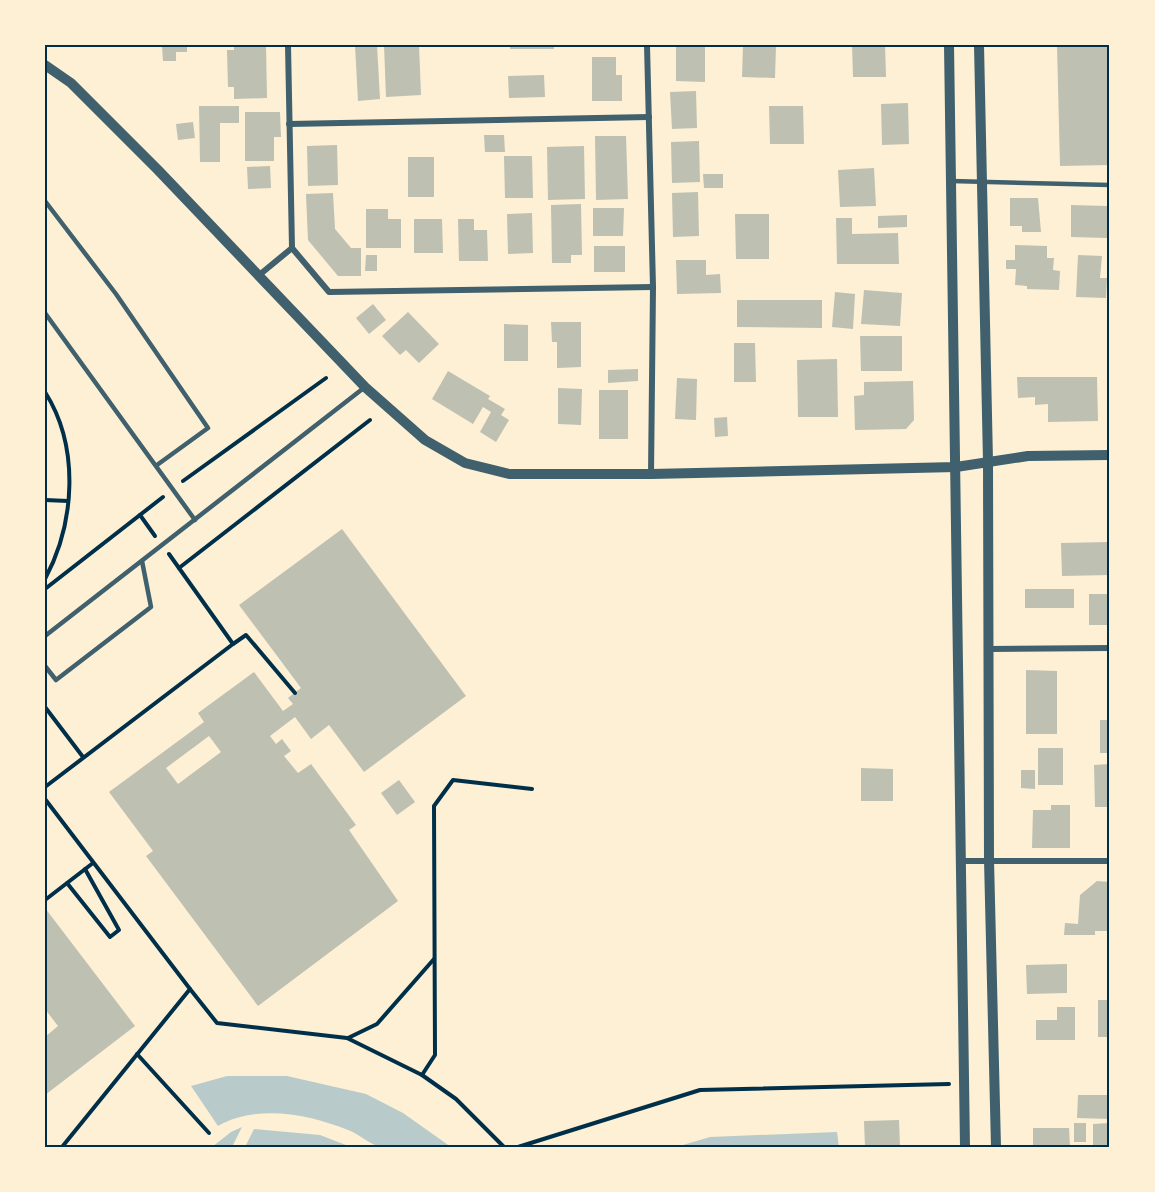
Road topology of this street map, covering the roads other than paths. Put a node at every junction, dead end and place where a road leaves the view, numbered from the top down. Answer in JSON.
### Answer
{"nodes":[{"id":1,"x":288,"y":45,"type":"edge"},
{"id":2,"x":647,"y":45,"type":"edge"},
{"id":3,"x":949,"y":45,"type":"edge"},
{"id":4,"x":979,"y":45,"type":"edge"},
{"id":5,"x":45,"y":65,"type":"edge"},
{"id":6,"x":649,"y":117,"type":"junction"},
{"id":7,"x":289,"y":124,"type":"junction"},
{"id":8,"x":951,"y":182,"type":"junction"},
{"id":9,"x":982,"y":182,"type":"junction"},
{"id":10,"x":1110,"y":185,"type":"edge"},
{"id":11,"x":45,"y":202,"type":"edge"},
{"id":12,"x":292,"y":248,"type":"junction"},
{"id":13,"x":258,"y":276,"type":"junction"},
{"id":14,"x":653,"y":287,"type":"junction"},
{"id":15,"x":45,"y":313,"type":"edge"},
{"id":16,"x":365,"y":387,"type":"junction"},
{"id":17,"x":1110,"y":455,"type":"edge"},
{"id":18,"x":988,"y":461,"type":"junction"},
{"id":19,"x":157,"y":465,"type":"junction"},
{"id":20,"x":956,"y":466,"type":"junction"},
{"id":21,"x":651,"y":474,"type":"junction"},
{"id":22,"x":195,"y":520,"type":"junction"},
{"id":23,"x":142,"y":561,"type":"junction"},
{"id":24,"x":45,"y":636,"type":"edge"},
{"id":25,"x":1110,"y":648,"type":"edge"},
{"id":26,"x":988,"y":649,"type":"junction"},
{"id":27,"x":45,"y":666,"type":"edge"},
{"id":28,"x":989,"y":860,"type":"junction"},
{"id":29,"x":961,"y":861,"type":"junction"},
{"id":30,"x":1110,"y":861,"type":"edge"},
{"id":31,"x":965,"y":1147,"type":"edge"},
{"id":32,"x":996,"y":1147,"type":"edge"}],
"edges":[{"from":1,"to":7,"type":"street"},
{"from":2,"to":6,"type":"street"},
{"from":3,"to":8,"type":"street"},
{"from":4,"to":9,"type":"street"},
{"from":5,"to":13,"type":"street"},
{"from":6,"to":7,"type":"street"},
{"from":6,"to":14,"type":"street"},
{"from":7,"to":12,"type":"street"},
{"from":8,"to":9,"type":"lane"},
{"from":8,"to":20,"type":"street"},
{"from":9,"to":10,"type":"lane"},
{"from":9,"to":18,"type":"street"},
{"from":11,"to":19,"type":"lane"},
{"from":12,"to":13,"type":"street"},
{"from":12,"to":14,"type":"street"},
{"from":13,"to":16,"type":"street"},
{"from":14,"to":21,"type":"street"},
{"from":15,"to":19,"type":"lane"},
{"from":16,"to":21,"type":"street"},
{"from":16,"to":22,"type":"lane"},
{"from":17,"to":18,"type":"street"},
{"from":18,"to":20,"type":"street"},
{"from":18,"to":26,"type":"street"},
{"from":19,"to":22,"type":"lane"},
{"from":20,"to":21,"type":"street"},
{"from":20,"to":29,"type":"street"},
{"from":22,"to":23,"type":"lane"},
{"from":23,"to":24,"type":"lane"},
{"from":23,"to":27,"type":"lane"},
{"from":25,"to":26,"type":"street"},
{"from":26,"to":28,"type":"street"},
{"from":28,"to":29,"type":"street"},
{"from":28,"to":30,"type":"street"},
{"from":28,"to":32,"type":"street"},
{"from":29,"to":31,"type":"street"}]}
